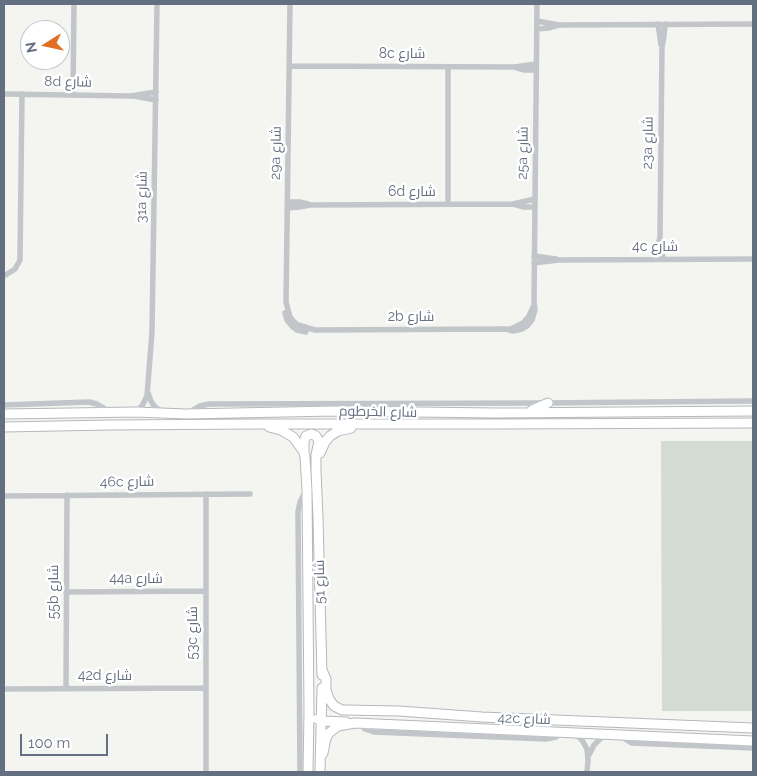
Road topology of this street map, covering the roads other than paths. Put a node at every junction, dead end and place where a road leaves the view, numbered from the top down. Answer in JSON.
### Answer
{"nodes":[{"id":1,"x":74,"y":4,"type":"edge"},
{"id":2,"x":157,"y":4,"type":"edge"},
{"id":3,"x":290,"y":4,"type":"edge"},
{"id":4,"x":537,"y":4,"type":"edge"},
{"id":5,"x":537,"y":21,"type":"junction"},
{"id":6,"x":661,"y":24,"type":"junction"},
{"id":7,"x":753,"y":24,"type":"edge"},
{"id":8,"x":559,"y":25,"type":"junction"},
{"id":9,"x":536,"y":29,"type":"junction"},
{"id":10,"x":289,"y":66,"type":"junction"},
{"id":11,"x":448,"y":67,"type":"junction"},
{"id":12,"x":536,"y":67,"type":"junction"},
{"id":13,"x":156,"y":92,"type":"junction"},
{"id":14,"x":4,"y":94,"type":"edge"},
{"id":15,"x":22,"y":94,"type":"junction"},
{"id":16,"x":73,"y":95,"type":"junction"},
{"id":17,"x":132,"y":96,"type":"junction"},
{"id":18,"x":156,"y":100,"type":"junction"},
{"id":19,"x":535,"y":199,"type":"junction"},
{"id":20,"x":448,"y":204,"type":"junction"},
{"id":21,"x":513,"y":204,"type":"junction"},
{"id":22,"x":288,"y":205,"type":"junction"},
{"id":23,"x":535,"y":207,"type":"junction"},
{"id":24,"x":660,"y":238,"type":"junction"},
{"id":25,"x":655,"y":259,"type":"junction"},
{"id":26,"x":664,"y":259,"type":"junction"},
{"id":27,"x":753,"y":259,"type":"edge"},
{"id":28,"x":534,"y":260,"type":"junction"},
{"id":29,"x":4,"y":276,"type":"edge"},
{"id":30,"x":293,"y":324,"type":"joint"},
{"id":31,"x":524,"y":325,"type":"joint"},
{"id":32,"x":148,"y":391,"type":"junction"},
{"id":33,"x":753,"y":401,"type":"edge"},
{"id":34,"x":548,"y":403,"type":"junction"},
{"id":35,"x":4,"y":405,"type":"edge"},
{"id":36,"x":753,"y":411,"type":"edge"},
{"id":37,"x":110,"y":412,"type":"junction"},
{"id":38,"x":136,"y":412,"type":"junction"},
{"id":39,"x":163,"y":412,"type":"junction"},
{"id":40,"x":527,"y":412,"type":"junction"},
{"id":41,"x":496,"y":413,"type":"junction"},
{"id":42,"x":4,"y":414,"type":"edge"},
{"id":43,"x":186,"y":414,"type":"junction"},
{"id":44,"x":232,"y":414,"type":"junction"},
{"id":45,"x":753,"y":423,"type":"edge"},
{"id":46,"x":257,"y":424,"type":"junction"},
{"id":47,"x":368,"y":424,"type":"junction"},
{"id":48,"x":496,"y":424,"type":"junction"},
{"id":49,"x":160,"y":425,"type":"junction"},
{"id":50,"x":4,"y":427,"type":"edge"},
{"id":51,"x":304,"y":452,"type":"junction"},
{"id":52,"x":316,"y":470,"type":"junction"},
{"id":53,"x":306,"y":490,"type":"junction"},
{"id":54,"x":206,"y":494,"type":"junction"},
{"id":55,"x":250,"y":494,"type":"dead end"},
{"id":56,"x":4,"y":496,"type":"edge"},
{"id":57,"x":67,"y":496,"type":"junction"},
{"id":58,"x":66,"y":592,"type":"junction"},
{"id":59,"x":206,"y":592,"type":"junction"},
{"id":60,"x":308,"y":641,"type":"junction"},
{"id":61,"x":322,"y":670,"type":"junction"},
{"id":62,"x":206,"y":688,"type":"junction"},
{"id":63,"x":66,"y":689,"type":"junction"},
{"id":64,"x":4,"y":690,"type":"edge"},
{"id":65,"x":399,"y":711,"type":"junction"},
{"id":66,"x":322,"y":721,"type":"junction"},
{"id":67,"x":357,"y":723,"type":"junction"},
{"id":68,"x":382,"y":725,"type":"junction"},
{"id":69,"x":753,"y":728,"type":"edge"},
{"id":70,"x":561,"y":733,"type":"junction"},
{"id":71,"x":574,"y":733,"type":"junction"},
{"id":72,"x":606,"y":735,"type":"junction"},
{"id":73,"x":622,"y":735,"type":"junction"},
{"id":74,"x":753,"y":741,"type":"edge"},
{"id":75,"x":753,"y":748,"type":"edge"},
{"id":76,"x":320,"y":757,"type":"junction"},
{"id":77,"x":588,"y":760,"type":"junction"},
{"id":78,"x":206,"y":772,"type":"edge"},
{"id":79,"x":300,"y":772,"type":"edge"},
{"id":80,"x":308,"y":772,"type":"edge"},
{"id":81,"x":320,"y":772,"type":"edge"},
{"id":82,"x":587,"y":772,"type":"edge"}],
"edges":[{"from":1,"to":16,"type":"street"},
{"from":2,"to":13,"type":"street","name":"31a شارع"},
{"from":3,"to":10,"type":"street","name":"29a شارع"},
{"from":4,"to":5,"type":"street","name":"25a شارع"},
{"from":5,"to":8,"type":"street"},
{"from":5,"to":9,"type":"street","name":"25a شارع"},
{"from":6,"to":7,"type":"street"},
{"from":6,"to":8,"type":"street"},
{"from":6,"to":24,"type":"street","name":"23a شارع"},
{"from":8,"to":9,"type":"street"},
{"from":9,"to":12,"type":"street","name":"25a شارع"},
{"from":10,"to":11,"type":"street","name":"8c شارع"},
{"from":10,"to":22,"type":"street","name":"29a شارع"},
{"from":11,"to":12,"type":"street","name":"8c شارع"},
{"from":11,"to":20,"type":"street"},
{"from":12,"to":19,"type":"street","name":"25a شارع"},
{"from":13,"to":17,"type":"street","name":"8d شارع"},
{"from":13,"to":18,"type":"street","name":"31a شارع"},
{"from":14,"to":15,"type":"street","name":"8d شارع"},
{"from":15,"to":16,"type":"street","name":"8d شارع"},
{"from":15,"to":29,"type":"street"},
{"from":16,"to":17,"type":"street","name":"8d شارع"},
{"from":17,"to":18,"type":"street","name":"8d شارع"},
{"from":18,"to":32,"type":"street","name":"31a شارع"},
{"from":19,"to":21,"type":"street","name":"6d شارع"},
{"from":19,"to":23,"type":"street","name":"25a شارع"},
{"from":20,"to":21,"type":"street","name":"6d شارع"},
{"from":20,"to":22,"type":"street","name":"6d شارع"},
{"from":21,"to":23,"type":"street","name":"6d شارع"},
{"from":22,"to":30,"type":"street","name":"29a شارع"},
{"from":23,"to":28,"type":"street","name":"25a شارع"},
{"from":24,"to":25,"type":"street","name":"23a شارع"},
{"from":24,"to":26,"type":"street","name":"23a شارع"},
{"from":25,"to":26,"type":"street","name":"4c شارع"},
{"from":25,"to":28,"type":"street","name":"4c شارع"},
{"from":26,"to":27,"type":"street","name":"4c شارع"},
{"from":28,"to":31,"type":"street","name":"25a شارع"},
{"from":30,"to":31,"type":"street","name":"2b شارع"},
{"from":32,"to":38,"type":"street","name":"31a شارع"},
{"from":32,"to":39,"type":"street"},
{"from":33,"to":34,"type":"street"},
{"from":34,"to":40,"type":"street"},
{"from":34,"to":43,"type":"street"},
{"from":35,"to":37,"type":"street"},
{"from":36,"to":40,"type":"street","name":"شارع الخرطوم"},
{"from":37,"to":38,"type":"street","name":"شارع الخرطوم"},
{"from":37,"to":42,"type":"street","name":"شارع الخرطوم"},
{"from":38,"to":39,"type":"street","name":"شارع الخرطوم"},
{"from":39,"to":43,"type":"street","name":"شارع الخرطوم"},
{"from":40,"to":41,"type":"street","name":"شارع الخرطوم"},
{"from":41,"to":44,"type":"street","name":"شارع الخرطوم"},
{"from":41,"to":48,"type":"street"},
{"from":43,"to":44,"type":"street","name":"شارع الخرطوم"},
{"from":44,"to":49,"type":"street"},
{"from":45,"to":48,"type":"street","name":"شارع الخرطوم"},
{"from":46,"to":47,"type":"street","name":"شارع الخرطوم"},
{"from":46,"to":49,"type":"street","name":"شارع الخرطوم"},
{"from":46,"to":51,"type":"street"},
{"from":47,"to":48,"type":"street","name":"شارع الخرطوم"},
{"from":47,"to":52,"type":"street","name":"شارع 51"},
{"from":49,"to":50,"type":"street","name":"شارع الخرطوم"},
{"from":51,"to":52,"type":"street"},
{"from":51,"to":53,"type":"street","name":"شارع 51"},
{"from":52,"to":61,"type":"street","name":"شارع 51"},
{"from":53,"to":60,"type":"street","name":"شارع 51"},
{"from":53,"to":79,"type":"street"},
{"from":54,"to":55,"type":"street","name":"46c شارع"},
{"from":54,"to":57,"type":"street","name":"46c شارع"},
{"from":54,"to":59,"type":"street","name":"53c شارع"},
{"from":56,"to":57,"type":"street","name":"46c شارع"},
{"from":57,"to":58,"type":"street","name":"55b شارع"},
{"from":58,"to":59,"type":"street","name":"44a شارع"},
{"from":58,"to":63,"type":"street","name":"55b شارع"},
{"from":59,"to":62,"type":"street","name":"53c شارع"},
{"from":60,"to":66,"type":"street"},
{"from":60,"to":80,"type":"street","name":"شارع 51"},
{"from":61,"to":65,"type":"street","name":"42c شارع"},
{"from":61,"to":66,"type":"street","name":"شارع 51"},
{"from":62,"to":63,"type":"street","name":"42d شارع"},
{"from":62,"to":78,"type":"street","name":"53c شارع"},
{"from":63,"to":64,"type":"street","name":"42d شارع"},
{"from":65,"to":68,"type":"street"},
{"from":65,"to":69,"type":"street","name":"42c شارع"},
{"from":66,"to":67,"type":"street"},
{"from":66,"to":76,"type":"street","name":"شارع 51"},
{"from":67,"to":68,"type":"street","name":"42c شارع"},
{"from":67,"to":70,"type":"street"},
{"from":67,"to":76,"type":"street","name":"42c شارع"},
{"from":68,"to":70,"type":"street","name":"42c شارع"},
{"from":70,"to":71,"type":"street","name":"42c شارع"},
{"from":71,"to":72,"type":"street","name":"42c شارع"},
{"from":71,"to":77,"type":"street"},
{"from":72,"to":73,"type":"street","name":"42c شارع"},
{"from":72,"to":77,"type":"street"},
{"from":73,"to":74,"type":"street","name":"42c شارع"},
{"from":73,"to":75,"type":"street"},
{"from":76,"to":81,"type":"street","name":"شارع 51"},
{"from":77,"to":82,"type":"street"}]}
